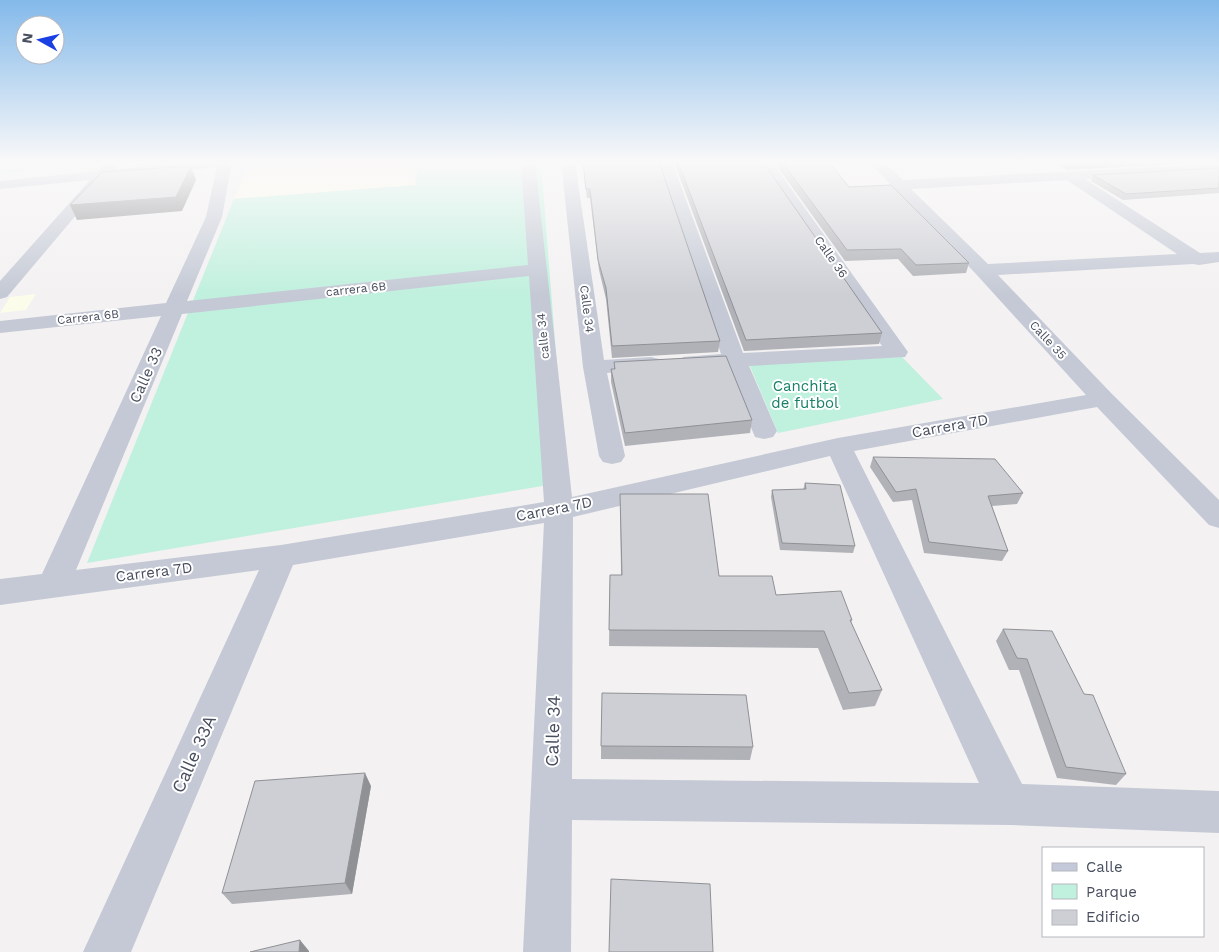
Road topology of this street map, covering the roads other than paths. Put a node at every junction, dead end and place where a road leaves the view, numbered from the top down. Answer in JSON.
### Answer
{"nodes":[{"id":1,"x":76,"y":206,"type":"edge"},
{"id":2,"x":216,"y":206,"type":"edge"},
{"id":3,"x":532,"y":206,"type":"edge"},
{"id":4,"x":574,"y":206,"type":"edge"},
{"id":5,"x":681,"y":206,"type":"edge"},
{"id":6,"x":796,"y":206,"type":"edge"},
{"id":7,"x":919,"y":206,"type":"edge"},
{"id":8,"x":1117,"y":206,"type":"edge"},
{"id":9,"x":1219,"y":257,"type":"edge"},
{"id":10,"x":1196,"y":258,"type":"junction"},
{"id":11,"x":537,"y":270,"type":"junction"},
{"id":12,"x":983,"y":270,"type":"junction"},
{"id":13,"x":1219,"y":273,"type":"edge"},
{"id":14,"x":0,"y":293,"type":"edge"},
{"id":15,"x":176,"y":308,"type":"junction"},
{"id":16,"x":0,"y":327,"type":"edge"},
{"id":17,"x":735,"y":360,"type":"junction"},
{"id":18,"x":594,"y":367,"type":"junction"},
{"id":19,"x":1103,"y":399,"type":"junction"},
{"id":20,"x":764,"y":431,"type":"dead end"},
{"id":21,"x":838,"y":446,"type":"junction"},
{"id":22,"x":612,"y":456,"type":"dead end"},
{"id":23,"x":559,"y":510,"type":"junction"},
{"id":24,"x":1219,"y":518,"type":"edge"},
{"id":25,"x":282,"y":556,"type":"junction"},
{"id":26,"x":54,"y":584,"type":"junction"},
{"id":27,"x":0,"y":592,"type":"edge"},
{"id":28,"x":551,"y":799,"type":"junction"},
{"id":29,"x":1010,"y":804,"type":"junction"},
{"id":30,"x":1219,"y":812,"type":"edge"},
{"id":31,"x":107,"y":952,"type":"edge"},
{"id":32,"x":547,"y":952,"type":"edge"}],
"edges":[{"from":1,"to":14,"type":"street"},
{"from":2,"to":15,"type":"street","name":"Calle 33"},
{"from":3,"to":11,"type":"street","name":"calle 34"},
{"from":4,"to":18,"type":"street","name":"Calle 34"},
{"from":5,"to":17,"type":"street"},
{"from":6,"to":17,"type":"street","name":"Calle 36"},
{"from":7,"to":12,"type":"street","name":"Calle 35"},
{"from":8,"to":10,"type":"street"},
{"from":9,"to":10,"type":"street"},
{"from":10,"to":12,"type":"street"},
{"from":10,"to":13,"type":"street"},
{"from":11,"to":15,"type":"street","name":"carrera 6B"},
{"from":11,"to":23,"type":"street","name":"calle 34"},
{"from":12,"to":19,"type":"street","name":"Calle 35"},
{"from":15,"to":16,"type":"street","name":"Carrera 6B"},
{"from":15,"to":26,"type":"street","name":"Calle 33"},
{"from":17,"to":18,"type":"street"},
{"from":17,"to":20,"type":"street"},
{"from":18,"to":22,"type":"street","name":"Calle 34"},
{"from":19,"to":21,"type":"street","name":"Carrera 7D"},
{"from":19,"to":24,"type":"street","name":"Calle 35"},
{"from":21,"to":23,"type":"street","name":"Carrera 7D"},
{"from":21,"to":29,"type":"street"},
{"from":23,"to":25,"type":"street","name":"Carrera 7D"},
{"from":23,"to":28,"type":"street","name":"Calle 34"},
{"from":25,"to":26,"type":"street","name":"Carrera 7D"},
{"from":25,"to":31,"type":"street","name":"Calle 33A"},
{"from":26,"to":27,"type":"street","name":"Carrera 7D"},
{"from":28,"to":29,"type":"street"},
{"from":28,"to":32,"type":"street","name":"Calle 34"},
{"from":29,"to":30,"type":"street"}]}
